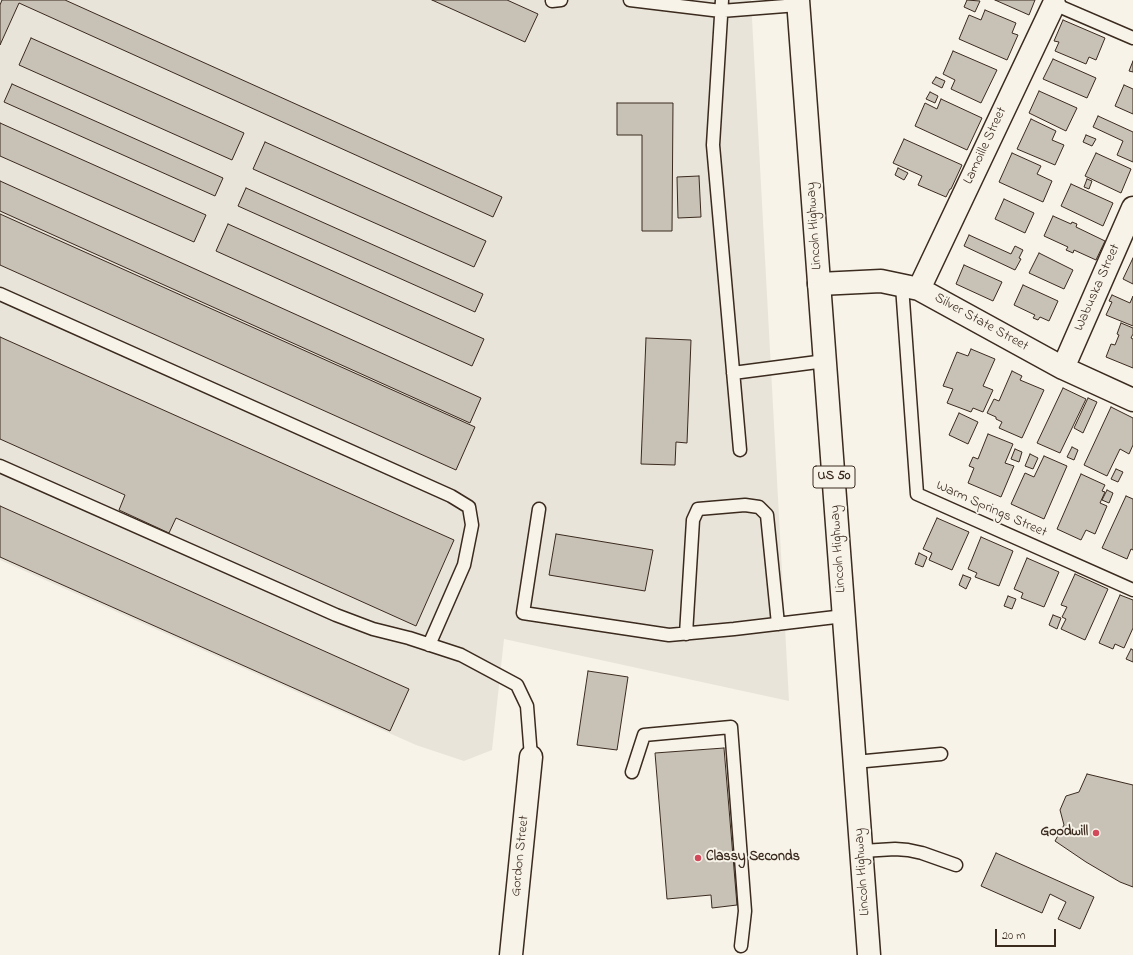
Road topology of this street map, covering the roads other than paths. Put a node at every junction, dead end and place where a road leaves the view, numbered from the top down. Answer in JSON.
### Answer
{"nodes":[{"id":1,"x":630,"y":0,"type":"edge"},
{"id":2,"x":798,"y":2,"type":"edge"},
{"id":3,"x":1054,"y":4,"type":"joint"},
{"id":4,"x":722,"y":6,"type":"edge"},
{"id":5,"x":1133,"y":38,"type":"edge"},
{"id":6,"x":1133,"y":208,"type":"edge"},
{"id":7,"x":819,"y":284,"type":"junction"},
{"id":8,"x":911,"y":287,"type":"junction"},
{"id":9,"x":0,"y":294,"type":"edge"},
{"id":10,"x":825,"y":361,"type":"junction"},
{"id":11,"x":1063,"y":368,"type":"junction"},
{"id":12,"x":733,"y":372,"type":"junction"},
{"id":13,"x":1133,"y":400,"type":"edge"},
{"id":14,"x":740,"y":450,"type":"dead end"},
{"id":15,"x":0,"y":466,"type":"edge"},
{"id":16,"x":539,"y":509,"type":"dead end"},
{"id":17,"x":1133,"y":590,"type":"edge"},
{"id":18,"x":844,"y":616,"type":"junction"},
{"id":19,"x":778,"y":624,"type":"junction"},
{"id":20,"x":686,"y":634,"type":"junction"},
{"id":21,"x":429,"y":645,"type":"junction"},
{"id":22,"x":941,"y":754,"type":"dead end"},
{"id":23,"x":531,"y":758,"type":"joint"},
{"id":24,"x":855,"y":762,"type":"junction"},
{"id":25,"x":632,"y":772,"type":"dead end"},
{"id":26,"x":862,"y":851,"type":"junction"},
{"id":27,"x":956,"y":865,"type":"dead end"},
{"id":28,"x":741,"y":946,"type":"dead end"},
{"id":29,"x":511,"y":955,"type":"edge"},
{"id":30,"x":869,"y":955,"type":"edge"}],
"edges":[{"from":1,"to":4,"type":"lane"},
{"from":2,"to":4,"type":"lane"},
{"from":2,"to":7,"type":"main road","name":"Lincoln Highway","number":"US 50"},
{"from":3,"to":5,"type":"lane"},
{"from":3,"to":8,"type":"main road","name":"Lamoille Street"},
{"from":4,"to":12,"type":"lane"},
{"from":6,"to":11,"type":"main road","name":"Wabuska Street"},
{"from":7,"to":8,"type":"main road","name":"Silver State Street"},
{"from":7,"to":10,"type":"main road","name":"Lincoln Highway","number":"US 50"},
{"from":8,"to":11,"type":"main road","name":"Silver State Street"},
{"from":8,"to":17,"type":"lane","name":"Warm Springs Street"},
{"from":9,"to":21,"type":"lane"},
{"from":10,"to":12,"type":"lane"},
{"from":10,"to":18,"type":"main road","name":"Lincoln Highway","number":"US 50"},
{"from":11,"to":13,"type":"main road","name":"Silver State Street"},
{"from":12,"to":14,"type":"lane"},
{"from":15,"to":21,"type":"lane"},
{"from":16,"to":20,"type":"lane"},
{"from":18,"to":19,"type":"lane"},
{"from":18,"to":24,"type":"main road","name":"Lincoln Highway","number":"US 50"},
{"from":19,"to":20,"type":"lane"},
{"from":19,"to":20,"type":"lane"},
{"from":21,"to":23,"type":"lane"},
{"from":22,"to":24,"type":"lane"},
{"from":23,"to":29,"type":"main road","name":"Gordon Street"},
{"from":24,"to":26,"type":"main road","name":"Lincoln Highway","number":"US 50"},
{"from":25,"to":28,"type":"lane"},
{"from":26,"to":27,"type":"lane"},
{"from":26,"to":30,"type":"main road","name":"Lincoln Highway","number":"US 50"}]}
